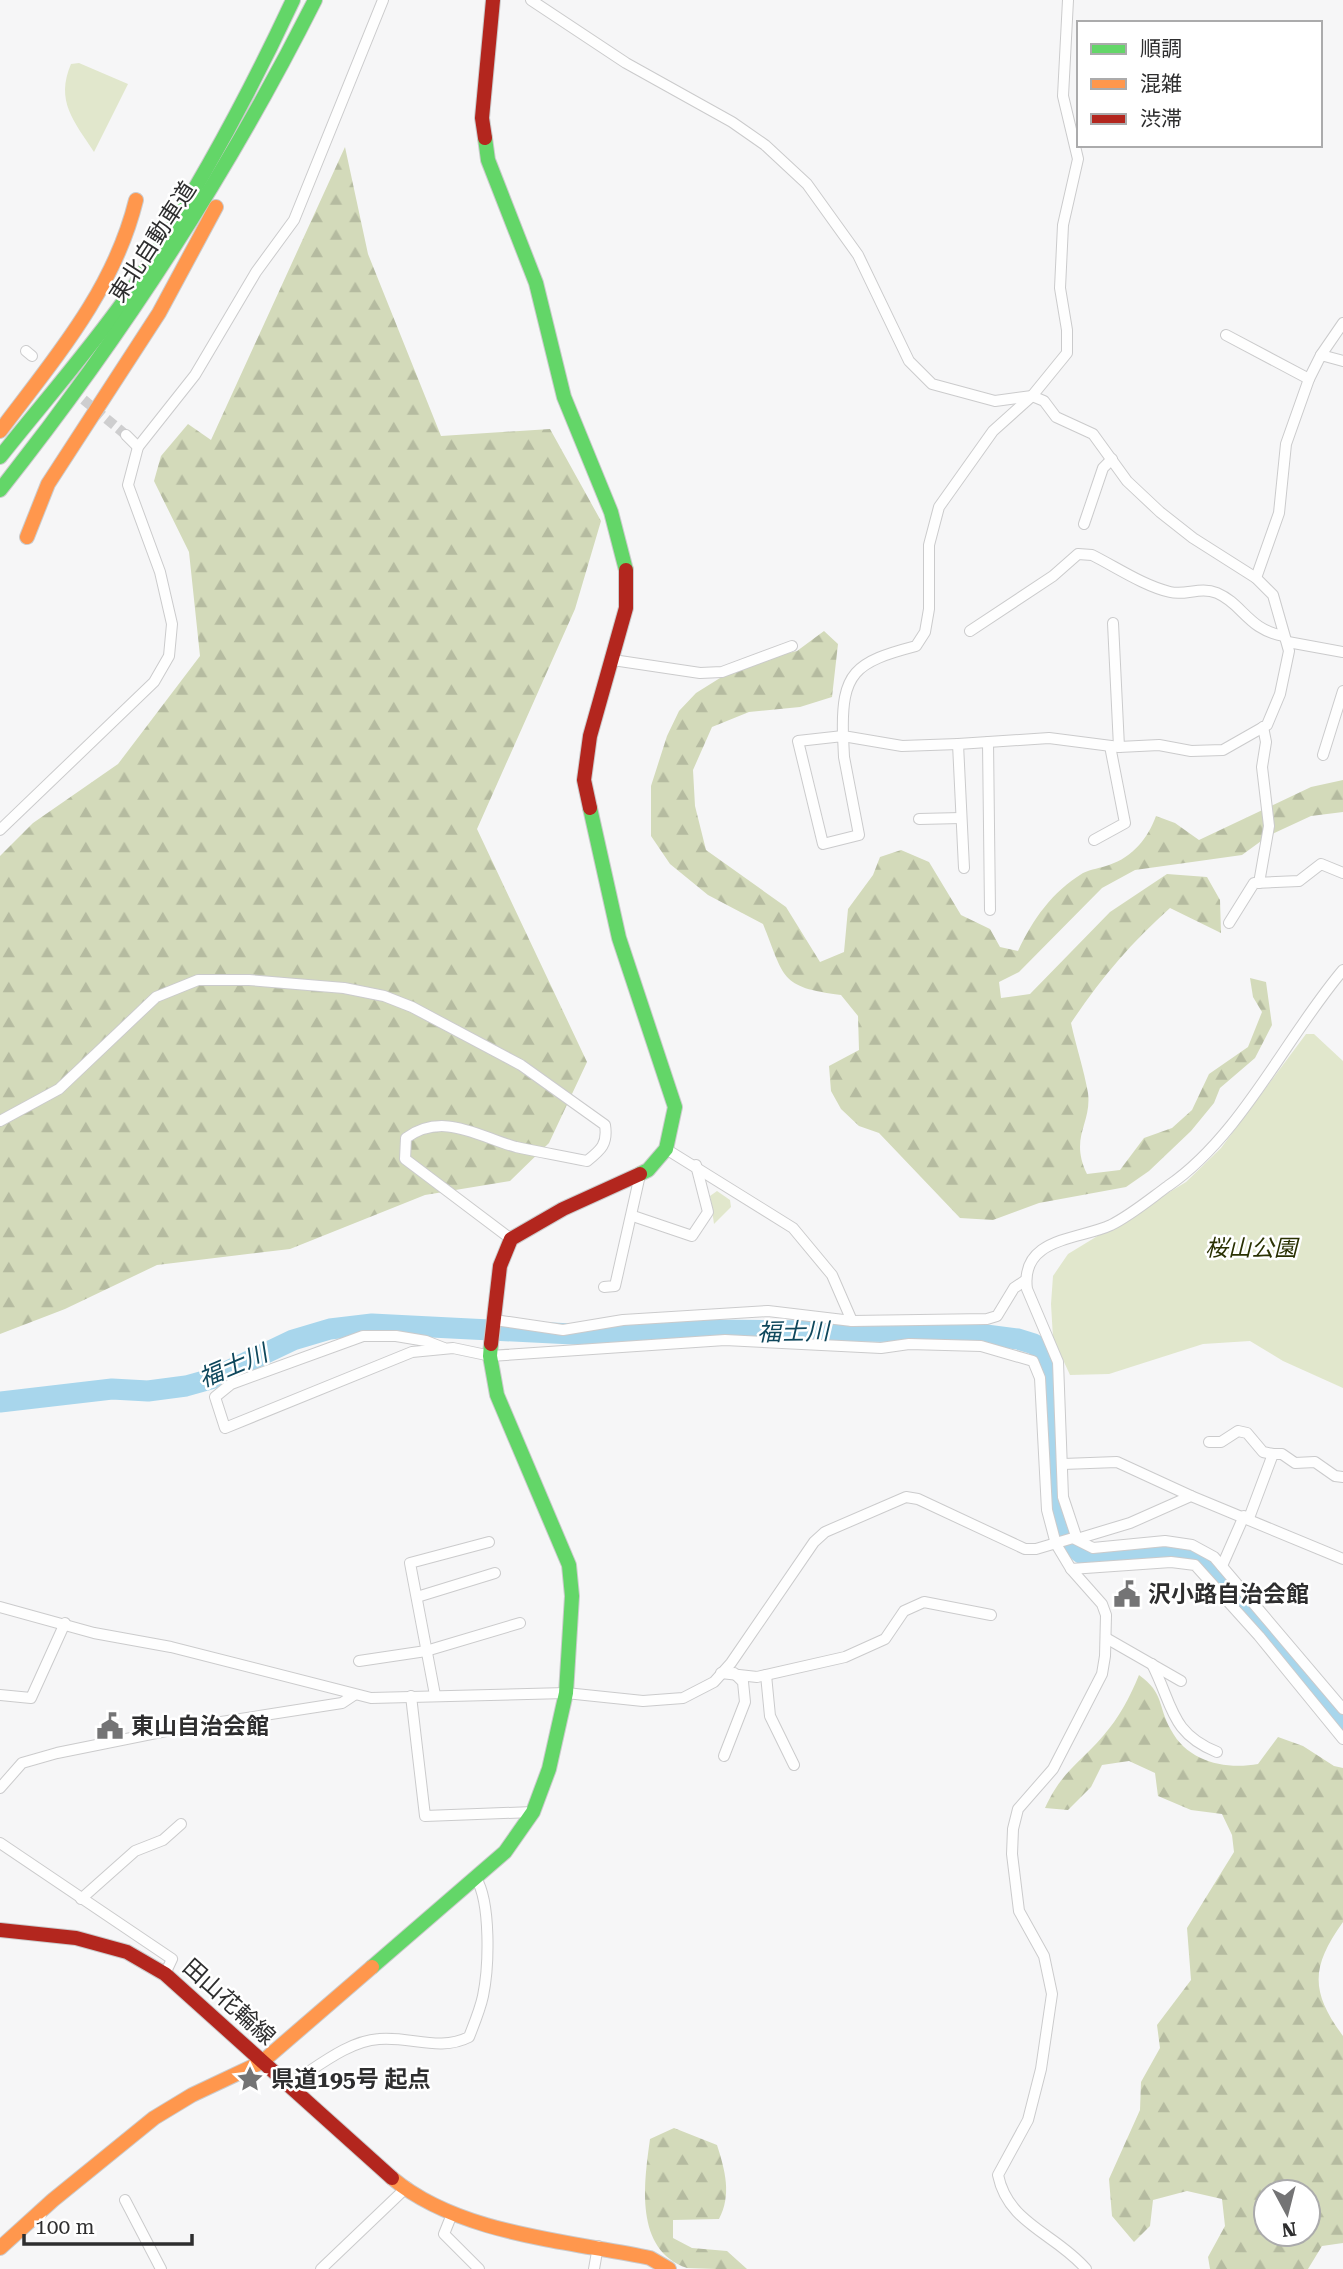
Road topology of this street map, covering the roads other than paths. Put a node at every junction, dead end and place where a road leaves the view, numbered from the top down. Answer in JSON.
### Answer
{"nodes":[{"id":1,"x":293,"y":0,"type":"edge"},
{"id":2,"x":315,"y":0,"type":"edge"},
{"id":3,"x":383,"y":0,"type":"edge"},
{"id":4,"x":493,"y":0,"type":"edge"},
{"id":5,"x":531,"y":0,"type":"edge"},
{"id":6,"x":1068,"y":0,"type":"edge"},
{"id":7,"x":293,"y":45,"type":"junction"},
{"id":8,"x":135,"y":200,"type":"dead end"},
{"id":9,"x":1343,"y":323,"type":"edge"},
{"id":10,"x":1226,"y":335,"type":"dead end"},
{"id":11,"x":1321,"y":355,"type":"junction"},
{"id":12,"x":1343,"y":361,"type":"edge"},
{"id":13,"x":1309,"y":379,"type":"junction"},
{"id":14,"x":1032,"y":396,"type":"junction"},
{"id":15,"x":0,"y":431,"type":"edge"},
{"id":16,"x":126,"y":435,"type":"tunnel mouth"},
{"id":17,"x":138,"y":447,"type":"junction"},
{"id":18,"x":0,"y":457,"type":"edge"},
{"id":19,"x":1112,"y":460,"type":"junction"},
{"id":20,"x":0,"y":490,"type":"edge"},
{"id":21,"x":1084,"y":524,"type":"dead end"},
{"id":22,"x":27,"y":537,"type":"dead end"},
{"id":23,"x":1256,"y":578,"type":"junction"},
{"id":24,"x":1113,"y":623,"type":"dead end"},
{"id":25,"x":970,"y":631,"type":"dead end"},
{"id":26,"x":1286,"y":639,"type":"junction"},
{"id":27,"x":792,"y":646,"type":"dead end"},
{"id":28,"x":1343,"y":652,"type":"edge"},
{"id":29,"x":613,"y":660,"type":"junction"},
{"id":30,"x":1343,"y":691,"type":"edge"},
{"id":31,"x":1263,"y":727,"type":"junction"},
{"id":32,"x":843,"y":736,"type":"junction"},
{"id":33,"x":988,"y":742,"type":"junction"},
{"id":34,"x":958,"y":744,"type":"junction"},
{"id":35,"x":1114,"y":747,"type":"junction"},
{"id":36,"x":1322,"y":755,"type":"dead end"},
{"id":37,"x":961,"y":818,"type":"junction"},
{"id":38,"x":919,"y":819,"type":"dead end"},
{"id":39,"x":0,"y":830,"type":"edge"},
{"id":40,"x":1094,"y":840,"type":"dead end"},
{"id":41,"x":964,"y":868,"type":"dead end"},
{"id":42,"x":1343,"y":873,"type":"edge"},
{"id":43,"x":1259,"y":883,"type":"junction"},
{"id":44,"x":990,"y":910,"type":"dead end"},
{"id":45,"x":1229,"y":923,"type":"dead end"},
{"id":46,"x":1343,"y":970,"type":"edge"},
{"id":47,"x":0,"y":1121,"type":"edge"},
{"id":48,"x":666,"y":1149,"type":"junction"},
{"id":49,"x":696,"y":1165,"type":"junction"},
{"id":50,"x":640,"y":1175,"type":"junction"},
{"id":51,"x":633,"y":1216,"type":"junction"},
{"id":52,"x":511,"y":1238,"type":"junction"},
{"id":53,"x":1026,"y":1280,"type":"junction"},
{"id":54,"x":604,"y":1287,"type":"dead end"},
{"id":55,"x":495,"y":1321,"type":"junction"},
{"id":56,"x":852,"y":1321,"type":"junction"},
{"id":57,"x":444,"y":1348,"type":"junction"},
{"id":58,"x":490,"y":1356,"type":"junction"},
{"id":59,"x":1209,"y":1442,"type":"dead end"},
{"id":60,"x":1273,"y":1454,"type":"junction"},
{"id":61,"x":1063,"y":1464,"type":"junction"},
{"id":62,"x":1343,"y":1477,"type":"edge"},
{"id":63,"x":1191,"y":1496,"type":"junction"},
{"id":64,"x":1247,"y":1517,"type":"junction"},
{"id":65,"x":1067,"y":1541,"type":"junction"},
{"id":66,"x":489,"y":1542,"type":"dead end"},
{"id":67,"x":1343,"y":1559,"type":"edge"},
{"id":68,"x":1222,"y":1566,"type":"junction"},
{"id":69,"x":1071,"y":1569,"type":"junction"},
{"id":70,"x":495,"y":1573,"type":"dead end"},
{"id":71,"x":417,"y":1597,"type":"junction"},
{"id":72,"x":0,"y":1607,"type":"edge"},
{"id":73,"x":991,"y":1615,"type":"dead end"},
{"id":74,"x":65,"y":1623,"type":"junction"},
{"id":75,"x":520,"y":1623,"type":"dead end"},
{"id":76,"x":1106,"y":1638,"type":"junction"},
{"id":77,"x":426,"y":1651,"type":"junction"},
{"id":78,"x":359,"y":1661,"type":"dead end"},
{"id":79,"x":1152,"y":1664,"type":"junction"},
{"id":80,"x":721,"y":1673,"type":"junction"},
{"id":81,"x":734,"y":1673,"type":"junction"},
{"id":82,"x":766,"y":1675,"type":"junction"},
{"id":83,"x":1181,"y":1681,"type":"dead end"},
{"id":84,"x":566,"y":1693,"type":"junction"},
{"id":85,"x":0,"y":1695,"type":"edge"},
{"id":86,"x":354,"y":1695,"type":"junction"},
{"id":87,"x":435,"y":1695,"type":"junction"},
{"id":88,"x":411,"y":1696,"type":"junction"},
{"id":89,"x":1343,"y":1709,"type":"edge"},
{"id":90,"x":1343,"y":1739,"type":"edge"},
{"id":91,"x":1217,"y":1752,"type":"dead end"},
{"id":92,"x":724,"y":1756,"type":"dead end"},
{"id":93,"x":794,"y":1765,"type":"dead end"},
{"id":94,"x":0,"y":1788,"type":"edge"},
{"id":95,"x":533,"y":1812,"type":"junction"},
{"id":96,"x":181,"y":1824,"type":"dead end"},
{"id":97,"x":0,"y":1843,"type":"edge"},
{"id":98,"x":476,"y":1878,"type":"junction"},
{"id":99,"x":81,"y":1899,"type":"junction"},
{"id":100,"x":0,"y":1930,"type":"edge"},
{"id":101,"x":165,"y":1974,"type":"junction"},
{"id":102,"x":262,"y":2062,"type":"junction"},
{"id":103,"x":288,"y":2085,"type":"junction"},
{"id":104,"x":407,"y":2187,"type":"junction"},
{"id":105,"x":125,"y":2200,"type":"dead end"},
{"id":106,"x":452,"y":2214,"type":"junction"},
{"id":107,"x":598,"y":2246,"type":"junction"},
{"id":108,"x":0,"y":2248,"type":"edge"},
{"id":109,"x":161,"y":2269,"type":"edge"},
{"id":110,"x":321,"y":2269,"type":"edge"},
{"id":111,"x":479,"y":2269,"type":"edge"},
{"id":112,"x":594,"y":2269,"type":"edge"},
{"id":113,"x":668,"y":2269,"type":"edge"},
{"id":114,"x":1086,"y":2269,"type":"edge"}],
"edges":[{"from":1,"to":18,"type":"main road","name":"東北自動車道"},
{"from":2,"to":7,"type":"main road","name":"東北自動車道"},
{"from":3,"to":17,"type":"street"},
{"from":4,"to":29,"type":"main road"},
{"from":5,"to":14,"type":"street"},
{"from":6,"to":14,"type":"street"},
{"from":7,"to":20,"type":"main road","name":"東北自動車道"},
{"from":7,"to":22,"type":"main road"},
{"from":8,"to":15,"type":"main road"},
{"from":9,"to":11,"type":"street"},
{"from":10,"to":13,"type":"street"},
{"from":11,"to":12,"type":"street"},
{"from":11,"to":13,"type":"street"},
{"from":13,"to":23,"type":"street"},
{"from":14,"to":19,"type":"street"},
{"from":14,"to":32,"type":"street"},
{"from":16,"to":17,"type":"street"},
{"from":17,"to":39,"type":"street"},
{"from":19,"to":21,"type":"street"},
{"from":19,"to":23,"type":"street"},
{"from":23,"to":26,"type":"street"},
{"from":24,"to":35,"type":"street"},
{"from":25,"to":26,"type":"street"},
{"from":26,"to":28,"type":"street"},
{"from":26,"to":31,"type":"street"},
{"from":27,"to":29,"type":"street"},
{"from":29,"to":48,"type":"main road"},
{"from":30,"to":36,"type":"street"},
{"from":31,"to":35,"type":"street"},
{"from":31,"to":43,"type":"street"},
{"from":32,"to":32,"type":"street"},
{"from":32,"to":34,"type":"street"},
{"from":33,"to":34,"type":"street"},
{"from":33,"to":35,"type":"street"},
{"from":33,"to":44,"type":"street"},
{"from":34,"to":37,"type":"street"},
{"from":35,"to":40,"type":"street"},
{"from":37,"to":38,"type":"street"},
{"from":37,"to":41,"type":"street"},
{"from":42,"to":43,"type":"street"},
{"from":43,"to":45,"type":"street"},
{"from":46,"to":53,"type":"street"},
{"from":47,"to":52,"type":"street"},
{"from":48,"to":49,"type":"street"},
{"from":48,"to":50,"type":"main road"},
{"from":49,"to":51,"type":"street"},
{"from":49,"to":56,"type":"street"},
{"from":50,"to":51,"type":"street"},
{"from":50,"to":52,"type":"main road"},
{"from":51,"to":54,"type":"street"},
{"from":52,"to":55,"type":"main road"},
{"from":53,"to":56,"type":"street"},
{"from":53,"to":61,"type":"street"},
{"from":55,"to":56,"type":"street"},
{"from":55,"to":58,"type":"main road"},
{"from":57,"to":57,"type":"street"},
{"from":57,"to":58,"type":"street"},
{"from":58,"to":65,"type":"street"},
{"from":58,"to":84,"type":"main road"},
{"from":59,"to":60,"type":"street"},
{"from":60,"to":62,"type":"street"},
{"from":60,"to":64,"type":"street"},
{"from":61,"to":63,"type":"street"},
{"from":61,"to":65,"type":"street"},
{"from":63,"to":64,"type":"street"},
{"from":63,"to":65,"type":"street"},
{"from":64,"to":67,"type":"street"},
{"from":64,"to":68,"type":"street"},
{"from":65,"to":68,"type":"street"},
{"from":65,"to":69,"type":"street"},
{"from":65,"to":80,"type":"street"},
{"from":66,"to":71,"type":"street"},
{"from":68,"to":89,"type":"street"},
{"from":69,"to":76,"type":"street"},
{"from":69,"to":90,"type":"street"},
{"from":70,"to":71,"type":"street"},
{"from":71,"to":77,"type":"street"},
{"from":72,"to":74,"type":"street"},
{"from":73,"to":82,"type":"street"},
{"from":74,"to":85,"type":"street"},
{"from":74,"to":86,"type":"street"},
{"from":75,"to":77,"type":"street"},
{"from":76,"to":79,"type":"street"},
{"from":76,"to":114,"type":"street"},
{"from":77,"to":78,"type":"street"},
{"from":77,"to":87,"type":"street"},
{"from":79,"to":83,"type":"street"},
{"from":79,"to":91,"type":"street"},
{"from":80,"to":81,"type":"street"},
{"from":80,"to":84,"type":"street"},
{"from":81,"to":82,"type":"street"},
{"from":81,"to":92,"type":"street"},
{"from":82,"to":93,"type":"street"},
{"from":84,"to":87,"type":"street"},
{"from":84,"to":95,"type":"main road"},
{"from":86,"to":88,"type":"street"},
{"from":86,"to":94,"type":"street"},
{"from":87,"to":88,"type":"street"},
{"from":88,"to":95,"type":"street"},
{"from":95,"to":98,"type":"main road"},
{"from":96,"to":99,"type":"street"},
{"from":97,"to":99,"type":"street"},
{"from":98,"to":102,"type":"main road"},
{"from":98,"to":103,"type":"street"},
{"from":99,"to":101,"type":"street"},
{"from":100,"to":101,"type":"main road","name":"田山花輪線"},
{"from":101,"to":102,"type":"main road","name":"田山花輪線"},
{"from":102,"to":103,"type":"main road","name":"田山花輪線"},
{"from":102,"to":108,"type":"main road"},
{"from":103,"to":104,"type":"main road","name":"田山花輪線"},
{"from":104,"to":106,"type":"main road","name":"田山花輪線"},
{"from":104,"to":110,"type":"street"},
{"from":105,"to":109,"type":"street"},
{"from":106,"to":107,"type":"main road","name":"田山花輪線"},
{"from":106,"to":111,"type":"street"},
{"from":107,"to":112,"type":"street"},
{"from":107,"to":113,"type":"main road","name":"田山花輪線"}]}
